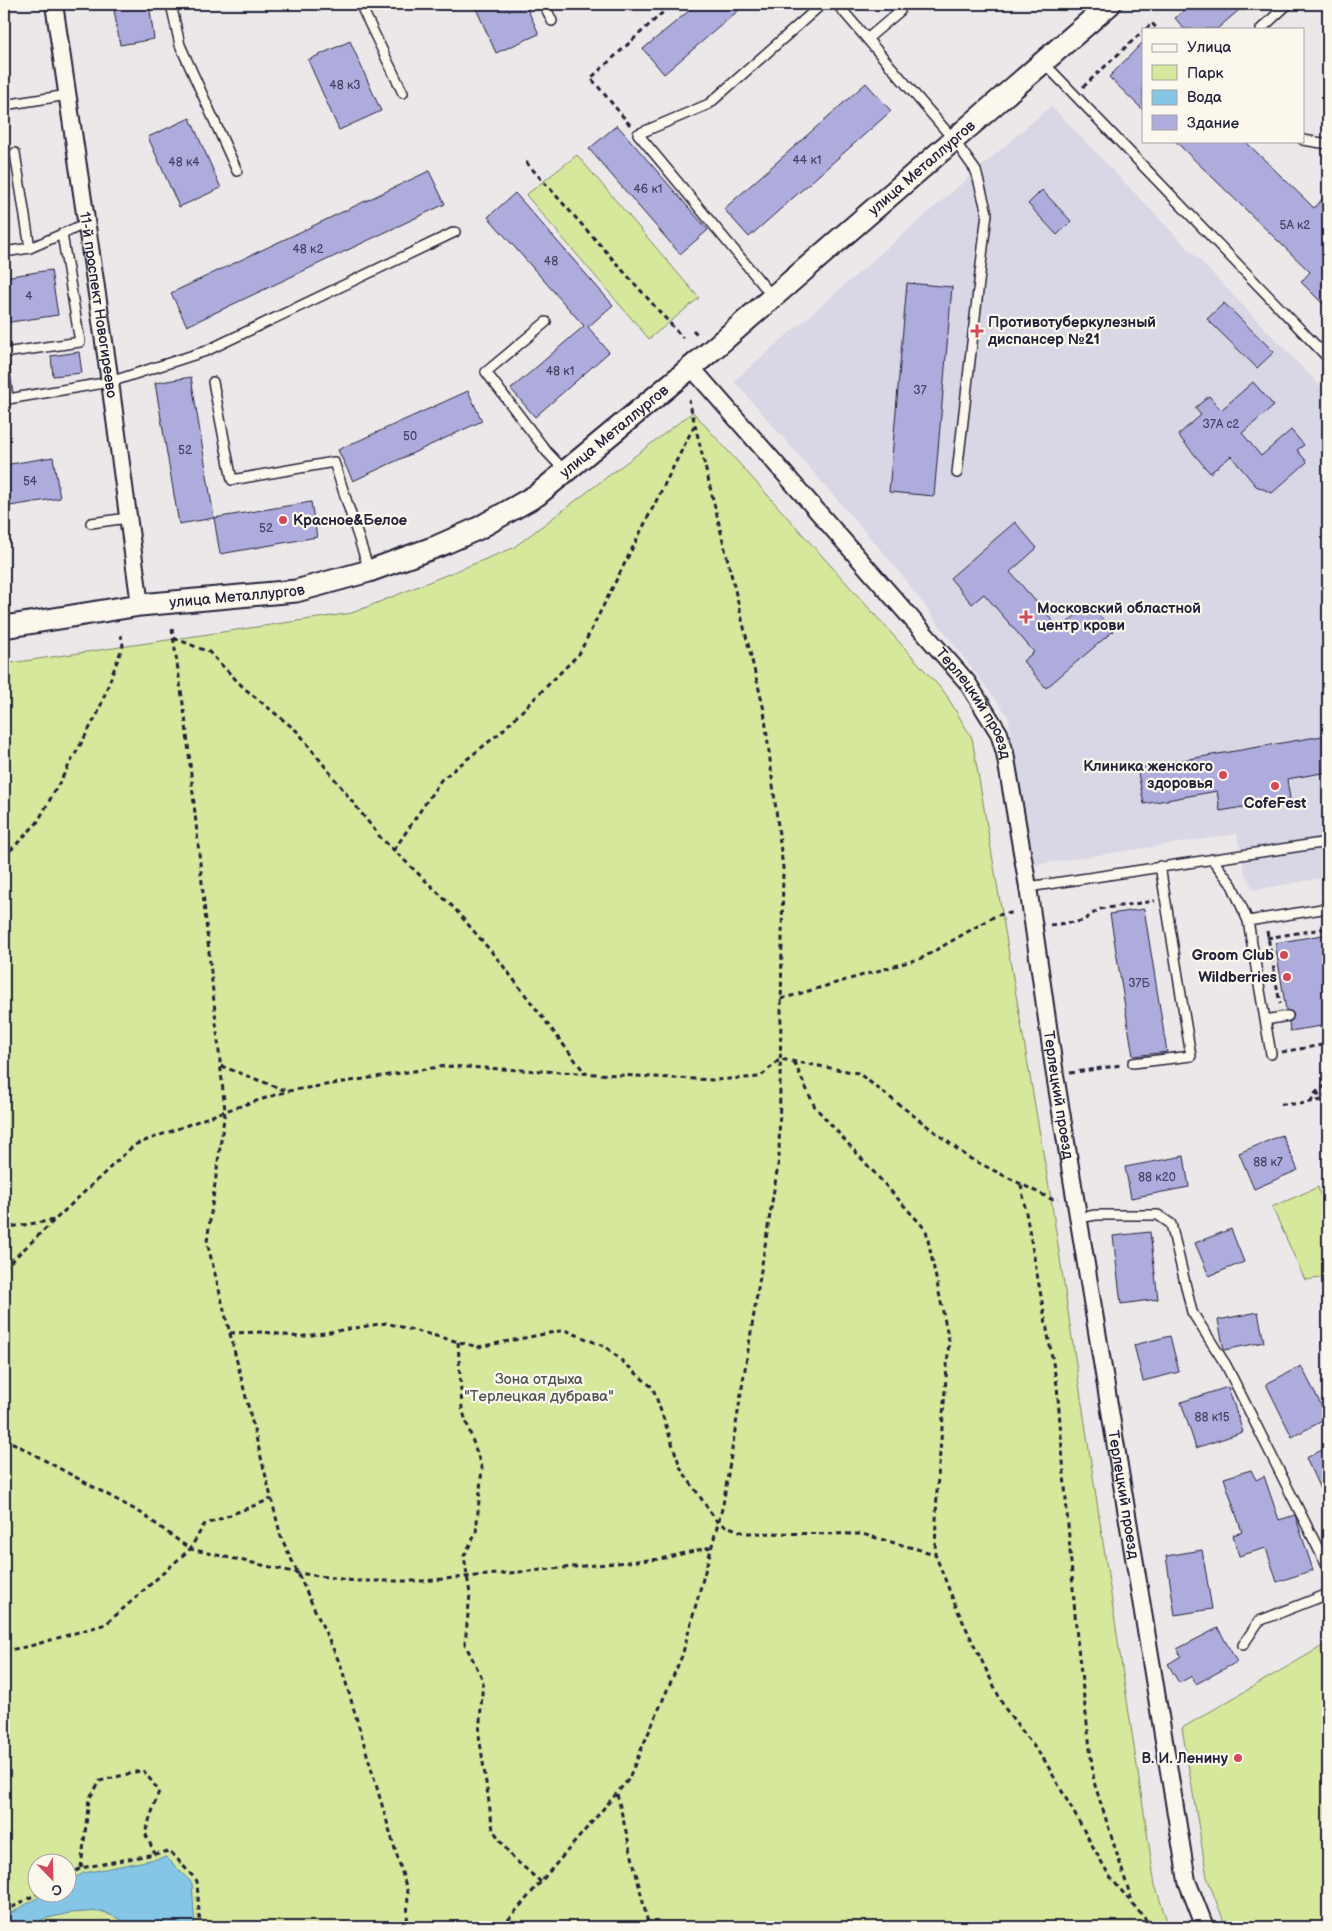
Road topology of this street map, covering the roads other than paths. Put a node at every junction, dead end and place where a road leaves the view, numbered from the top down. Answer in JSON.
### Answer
{"nodes":[{"id":1,"x":54,"y":4,"type":"edge"},
{"id":2,"x":171,"y":4,"type":"edge"},
{"id":3,"x":360,"y":4,"type":"edge"},
{"id":4,"x":544,"y":4,"type":"edge"},
{"id":5,"x":822,"y":4,"type":"edge"},
{"id":6,"x":837,"y":4,"type":"edge"},
{"id":7,"x":1110,"y":4,"type":"edge"},
{"id":8,"x":1288,"y":4,"type":"edge"},
{"id":9,"x":900,"y":11,"type":"dead end"},
{"id":10,"x":552,"y":21,"type":"dead end"},
{"id":11,"x":1262,"y":28,"type":"edge"},
{"id":12,"x":867,"y":39,"type":"junction"},
{"id":13,"x":1043,"y":62,"type":"junction"},
{"id":14,"x":403,"y":94,"type":"dead end"},
{"id":15,"x":68,"y":95,"type":"junction"},
{"id":16,"x":4,"y":104,"type":"edge"},
{"id":17,"x":954,"y":140,"type":"junction"},
{"id":18,"x":1304,"y":140,"type":"edge"},
{"id":19,"x":1328,"y":144,"type":"edge"},
{"id":20,"x":15,"y":153,"type":"dead end"},
{"id":21,"x":237,"y":171,"type":"dead end"},
{"id":22,"x":87,"y":223,"type":"junction"},
{"id":23,"x":455,"y":232,"type":"dead end"},
{"id":24,"x":62,"y":234,"type":"junction"},
{"id":25,"x":30,"y":248,"type":"junction"},
{"id":26,"x":4,"y":252,"type":"edge"},
{"id":27,"x":773,"y":297,"type":"junction"},
{"id":28,"x":546,"y":322,"type":"dead end"},
{"id":29,"x":4,"y":353,"type":"edge"},
{"id":30,"x":1328,"y":358,"type":"edge"},
{"id":31,"x":4,"y":365,"type":"edge"},
{"id":32,"x":691,"y":366,"type":"junction"},
{"id":33,"x":110,"y":382,"type":"junction"},
{"id":34,"x":213,"y":382,"type":"dead end"},
{"id":35,"x":566,"y":471,"type":"junction"},
{"id":36,"x":958,"y":474,"type":"dead end"},
{"id":37,"x":128,"y":518,"type":"junction"},
{"id":38,"x":91,"y":523,"type":"dead end"},
{"id":39,"x":369,"y":571,"type":"junction"},
{"id":40,"x":140,"y":605,"type":"junction"},
{"id":41,"x":4,"y":627,"type":"edge"},
{"id":42,"x":1328,"y":842,"type":"edge"},
{"id":43,"x":1212,"y":859,"type":"junction"},
{"id":44,"x":1160,"y":866,"type":"junction"},
{"id":45,"x":1028,"y":887,"type":"junction"},
{"id":46,"x":1328,"y":908,"type":"edge"},
{"id":47,"x":1248,"y":921,"type":"junction"},
{"id":48,"x":1285,"y":1017,"type":"road end"},
{"id":49,"x":1265,"y":1020,"type":"junction"},
{"id":50,"x":1271,"y":1054,"type":"dead end"},
{"id":51,"x":1133,"y":1063,"type":"road end"},
{"id":52,"x":1078,"y":1218,"type":"junction"},
{"id":53,"x":1328,"y":1568,"type":"edge"},
{"id":54,"x":1328,"y":1594,"type":"edge"},
{"id":55,"x":1243,"y":1646,"type":"dead end"},
{"id":56,"x":1205,"y":1927,"type":"edge"}],
"edges":[{"from":1,"to":15,"type":"street","name":"11-й проспект Новогиреево"},
{"from":2,"to":21,"type":"lane"},
{"from":3,"to":14,"type":"lane"},
{"from":4,"to":10,"type":"lane"},
{"from":5,"to":27,"type":"lane"},
{"from":6,"to":12,"type":"lane"},
{"from":7,"to":13,"type":"street","name":"улица Металлургов"},
{"from":8,"to":11,"type":"lane"},
{"from":9,"to":12,"type":"lane"},
{"from":12,"to":17,"type":"lane"},
{"from":13,"to":17,"type":"street","name":"улица Металлургов"},
{"from":13,"to":30,"type":"lane"},
{"from":15,"to":16,"type":"lane"},
{"from":15,"to":22,"type":"street","name":"11-й проспект Новогиреево"},
{"from":17,"to":27,"type":"street","name":"улица Металлургов"},
{"from":17,"to":36,"type":"lane"},
{"from":18,"to":19,"type":"lane"},
{"from":20,"to":25,"type":"lane"},
{"from":22,"to":24,"type":"lane"},
{"from":22,"to":33,"type":"street","name":"11-й проспект Новогиреево"},
{"from":23,"to":33,"type":"lane"},
{"from":24,"to":25,"type":"lane"},
{"from":24,"to":29,"type":"lane"},
{"from":25,"to":26,"type":"lane"},
{"from":27,"to":32,"type":"street","name":"улица Металлургов"},
{"from":28,"to":35,"type":"lane"},
{"from":31,"to":33,"type":"lane"},
{"from":32,"to":35,"type":"street","name":"улица Металлургов"},
{"from":32,"to":45,"type":"street","name":"Терлецкий проезд"},
{"from":33,"to":37,"type":"street","name":"11-й проспект Новогиреево"},
{"from":34,"to":39,"type":"lane"},
{"from":35,"to":39,"type":"street","name":"улица Металлургов"},
{"from":37,"to":38,"type":"lane"},
{"from":37,"to":40,"type":"street","name":"11-й проспект Новогиреево"},
{"from":39,"to":40,"type":"street","name":"улица Металлургов"},
{"from":40,"to":41,"type":"street","name":"улица Металлургов"},
{"from":42,"to":43,"type":"lane"},
{"from":43,"to":44,"type":"lane"},
{"from":43,"to":47,"type":"lane"},
{"from":44,"to":45,"type":"lane"},
{"from":44,"to":51,"type":"lane"},
{"from":45,"to":52,"type":"street","name":"Терлецкий проезд"},
{"from":46,"to":47,"type":"lane"},
{"from":47,"to":49,"type":"lane"},
{"from":48,"to":49,"type":"lane"},
{"from":49,"to":50,"type":"lane"},
{"from":52,"to":53,"type":"lane"},
{"from":52,"to":56,"type":"street","name":"Терлецкий проезд"},
{"from":54,"to":55,"type":"lane"}]}
